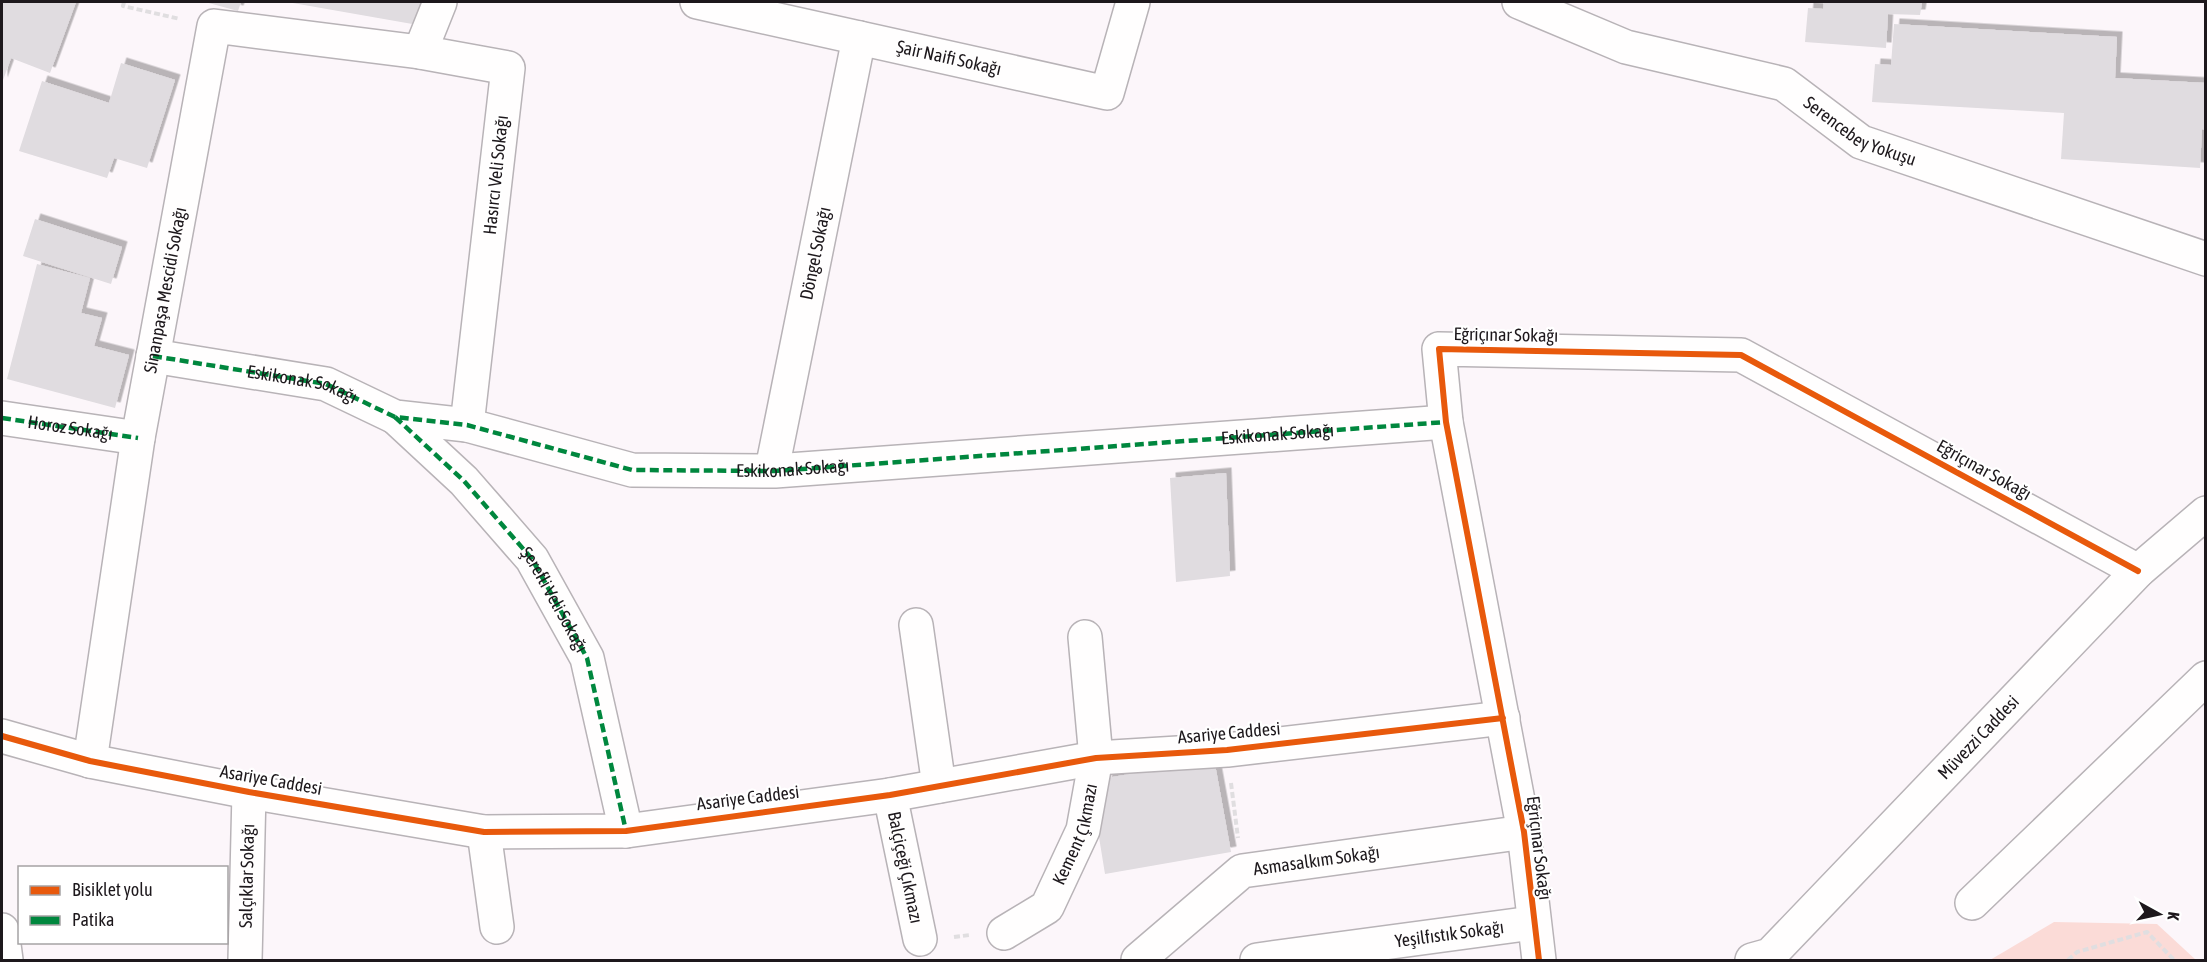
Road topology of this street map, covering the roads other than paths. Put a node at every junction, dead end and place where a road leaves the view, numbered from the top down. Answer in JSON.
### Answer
{"nodes":[{"id":1,"x":440,"y":2,"type":"edge"},
{"id":2,"x":697,"y":2,"type":"edge"},
{"id":3,"x":1133,"y":2,"type":"edge"},
{"id":4,"x":1519,"y":2,"type":"edge"},
{"id":5,"x":860,"y":38,"type":"junction"},
{"id":6,"x":420,"y":52,"type":"junction"},
{"id":7,"x":2205,"y":259,"type":"edge"},
{"id":8,"x":153,"y":356,"type":"junction"},
{"id":9,"x":395,"y":417,"type":"junction"},
{"id":10,"x":2,"y":418,"type":"edge"},
{"id":11,"x":1446,"y":422,"type":"junction"},
{"id":12,"x":467,"y":425,"type":"junction"},
{"id":13,"x":138,"y":438,"type":"junction"},
{"id":14,"x":772,"y":469,"type":"junction"},
{"id":15,"x":2205,"y":513,"type":"edge"},
{"id":16,"x":2138,"y":571,"type":"junction"},
{"id":17,"x":916,"y":625,"type":"dead end"},
{"id":18,"x":1085,"y":637,"type":"dead end"},
{"id":19,"x":2205,"y":678,"type":"edge"},
{"id":20,"x":1503,"y":718,"type":"junction"},
{"id":21,"x":2,"y":736,"type":"edge"},
{"id":22,"x":1096,"y":758,"type":"junction"},
{"id":23,"x":90,"y":761,"type":"junction"},
{"id":24,"x":939,"y":786,"type":"junction"},
{"id":25,"x":249,"y":792,"type":"junction"},
{"id":26,"x":890,"y":795,"type":"junction"},
{"id":27,"x":626,"y":831,"type":"junction"},
{"id":28,"x":484,"y":832,"type":"junction"},
{"id":29,"x":1524,"y":832,"type":"junction"},
{"id":30,"x":1972,"y":903,"type":"dead end"},
{"id":31,"x":1533,"y":923,"type":"junction"},
{"id":32,"x":497,"y":927,"type":"dead end"},
{"id":33,"x":2,"y":930,"type":"edge"},
{"id":34,"x":1004,"y":933,"type":"road end"},
{"id":35,"x":920,"y":939,"type":"road end"},
{"id":36,"x":6,"y":960,"type":"edge"},
{"id":37,"x":246,"y":960,"type":"edge"},
{"id":38,"x":1138,"y":960,"type":"edge"},
{"id":39,"x":1257,"y":960,"type":"edge"},
{"id":40,"x":1539,"y":960,"type":"edge"},
{"id":41,"x":1752,"y":960,"type":"edge"}],
"edges":[{"from":1,"to":6,"type":"street"},
{"from":2,"to":5,"type":"street","name":"Şair Naifi Sokağı"},
{"from":3,"to":5,"type":"street","name":"Şair Naifi Sokağı"},
{"from":4,"to":7,"type":"street","name":"Serencebey Yokuşu"},
{"from":5,"to":14,"type":"street","name":"Döngel Sokağı"},
{"from":6,"to":8,"type":"street","name":"Sinanpaşa Mescidi Sokağı"},
{"from":6,"to":12,"type":"street","name":"Hasırcı Veli Sokağı"},
{"from":8,"to":9,"type":"street","name":"Eskikonak Sokağı"},
{"from":8,"to":13,"type":"street","name":"Sinanpaşa Mescidi Sokağı"},
{"from":9,"to":12,"type":"street","name":"Eskikonak Sokağı"},
{"from":9,"to":27,"type":"street","name":"Şerefli Veli Sokağı"},
{"from":10,"to":13,"type":"street","name":"Horoz Sokağı"},
{"from":11,"to":14,"type":"street","name":"Eskikonak Sokağı"},
{"from":11,"to":16,"type":"street","name":"Eğriçınar Sokağı"},
{"from":11,"to":20,"type":"street","name":"Eğriçınar Sokağı"},
{"from":12,"to":14,"type":"street","name":"Eskikonak Sokağı"},
{"from":13,"to":23,"type":"street","name":"Sinanpaşa Mescidi Sokağı"},
{"from":15,"to":16,"type":"street","name":"Müvezzi Caddesi"},
{"from":16,"to":41,"type":"street","name":"Müvezzi Caddesi"},
{"from":17,"to":24,"type":"street"},
{"from":18,"to":22,"type":"street","name":"Kement Çıkmazı"},
{"from":19,"to":30,"type":"street"},
{"from":20,"to":22,"type":"street","name":"Asariye Caddesi"},
{"from":20,"to":29,"type":"street","name":"Eğriçınar Sokağı"},
{"from":21,"to":23,"type":"street","name":"Asariye Caddesi"},
{"from":22,"to":24,"type":"street","name":"Asariye Caddesi"},
{"from":22,"to":34,"type":"street","name":"Kement Çıkmazı"},
{"from":23,"to":25,"type":"street","name":"Asariye Caddesi"},
{"from":24,"to":26,"type":"street","name":"Asariye Caddesi"},
{"from":25,"to":28,"type":"street","name":"Asariye Caddesi"},
{"from":25,"to":37,"type":"street","name":"Salçıklar Sokağı"},
{"from":26,"to":27,"type":"street","name":"Asariye Caddesi"},
{"from":26,"to":35,"type":"street","name":"Balçiçeği Çıkmazı"},
{"from":27,"to":28,"type":"street","name":"Asariye Caddesi"},
{"from":28,"to":32,"type":"street"},
{"from":29,"to":31,"type":"street","name":"Eğriçınar Sokağı"},
{"from":29,"to":38,"type":"street","name":"Asmasalkım Sokağı"},
{"from":31,"to":39,"type":"street","name":"Yeşilfıstık Sokağı"},
{"from":31,"to":40,"type":"street","name":"Eğriçınar Sokağı"},
{"from":33,"to":36,"type":"street"}]}
